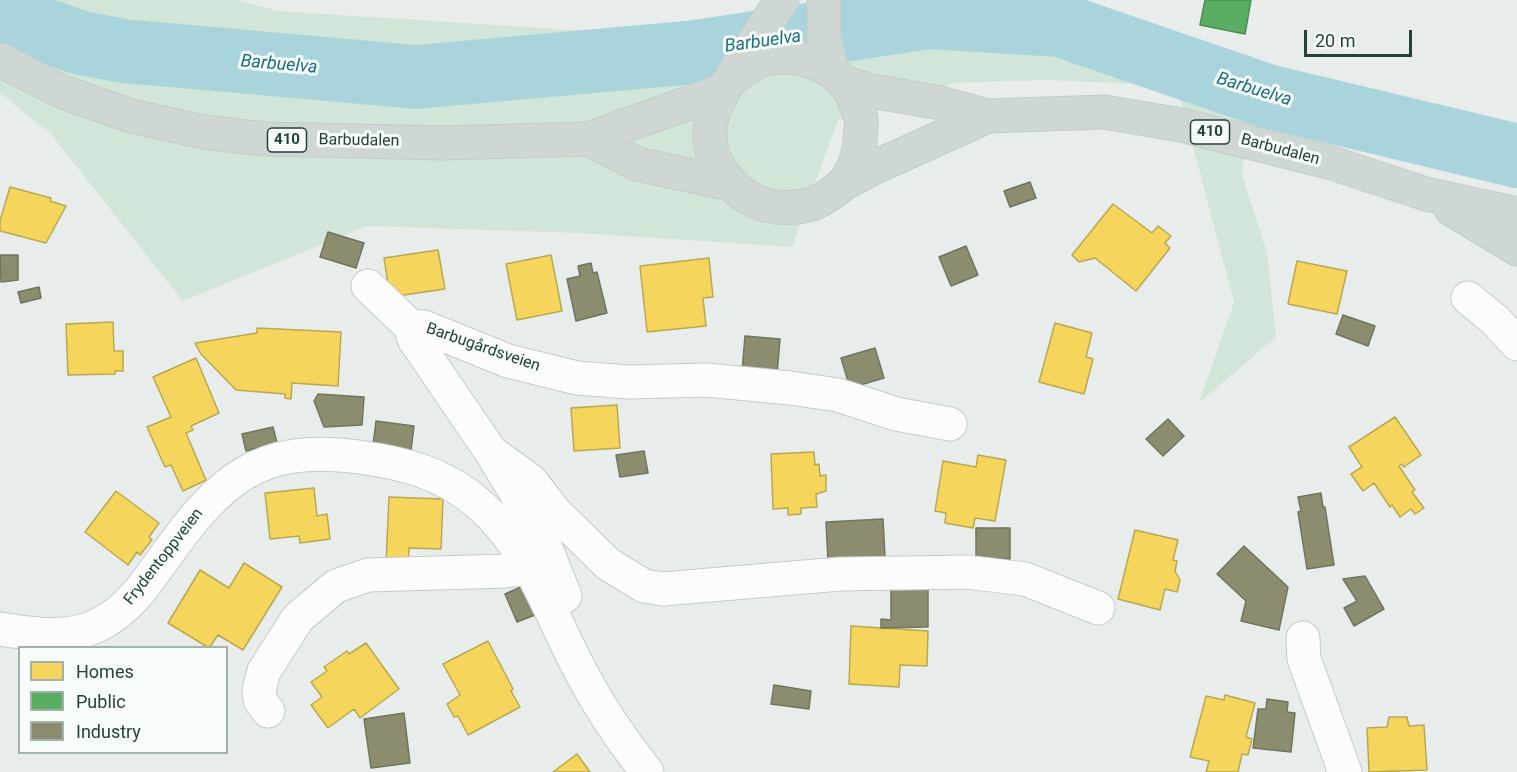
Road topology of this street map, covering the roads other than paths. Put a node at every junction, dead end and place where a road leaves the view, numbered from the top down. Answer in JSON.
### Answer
{"nodes":[{"id":1,"x":782,"y":0,"type":"edge"},
{"id":2,"x":824,"y":0,"type":"edge"},
{"id":3,"x":0,"y":60,"type":"edge"},
{"id":4,"x":839,"y":78,"type":"junction"},
{"id":5,"x":725,"y":86,"type":"junction"},
{"id":6,"x":988,"y":116,"type":"junction"},
{"id":7,"x":588,"y":139,"type":"junction"},
{"id":8,"x":729,"y":184,"type":"junction"},
{"id":9,"x":843,"y":184,"type":"junction"},
{"id":10,"x":1426,"y":194,"type":"junction"},
{"id":11,"x":1517,"y":214,"type":"edge"},
{"id":12,"x":1517,"y":249,"type":"edge"},
{"id":13,"x":368,"y":286,"type":"dead end"},
{"id":14,"x":1468,"y":298,"type":"dead end"},
{"id":15,"x":410,"y":326,"type":"junction"},
{"id":16,"x":1517,"y":344,"type":"edge"},
{"id":17,"x":950,"y":424,"type":"dead end"},
{"id":18,"x":491,"y":452,"type":"junction"},
{"id":19,"x":531,"y":568,"type":"junction"},
{"id":20,"x":1098,"y":608,"type":"dead end"},
{"id":21,"x":0,"y":629,"type":"edge"},
{"id":22,"x":1303,"y":638,"type":"dead end"},
{"id":23,"x":568,"y":645,"type":"junction"},
{"id":24,"x":268,"y":711,"type":"dead end"},
{"id":25,"x":647,"y":772,"type":"edge"},
{"id":26,"x":1345,"y":772,"type":"edge"}],
"edges":[{"from":1,"to":5,"type":"main road","number":"410"},
{"from":2,"to":4,"type":"main road","number":"410"},
{"from":3,"to":7,"type":"main road","name":"Barbudalen","number":"410"},
{"from":4,"to":5,"type":"main road","number":"410"},
{"from":4,"to":6,"type":"main road","name":"Barbudalen","number":"410"},
{"from":4,"to":9,"type":"main road","number":"410"},
{"from":5,"to":7,"type":"main road","name":"Barbudalen","number":"410"},
{"from":5,"to":8,"type":"main road","number":"410"},
{"from":6,"to":9,"type":"main road","name":"Barbudalen","number":"410"},
{"from":6,"to":10,"type":"main road","name":"Barbudalen","number":"410"},
{"from":7,"to":8,"type":"main road","name":"Barbudalen","number":"410"},
{"from":8,"to":9,"type":"main road","number":"410"},
{"from":10,"to":11,"type":"main road","name":"Barbudalen","number":"410"},
{"from":10,"to":12,"type":"main road","name":"Barbudalen","number":"410"},
{"from":13,"to":15,"type":"street"},
{"from":14,"to":16,"type":"street"},
{"from":15,"to":17,"type":"street","name":"Barbugårdsveien"},
{"from":15,"to":18,"type":"street","name":"Barbugårdsveien"},
{"from":18,"to":20,"type":"street"},
{"from":18,"to":23,"type":"street","name":"Barbugårdsveien"},
{"from":19,"to":21,"type":"street","name":"Frydentoppveien"},
{"from":19,"to":23,"type":"street"},
{"from":19,"to":24,"type":"street"},
{"from":22,"to":26,"type":"street"},
{"from":23,"to":25,"type":"street"}]}
